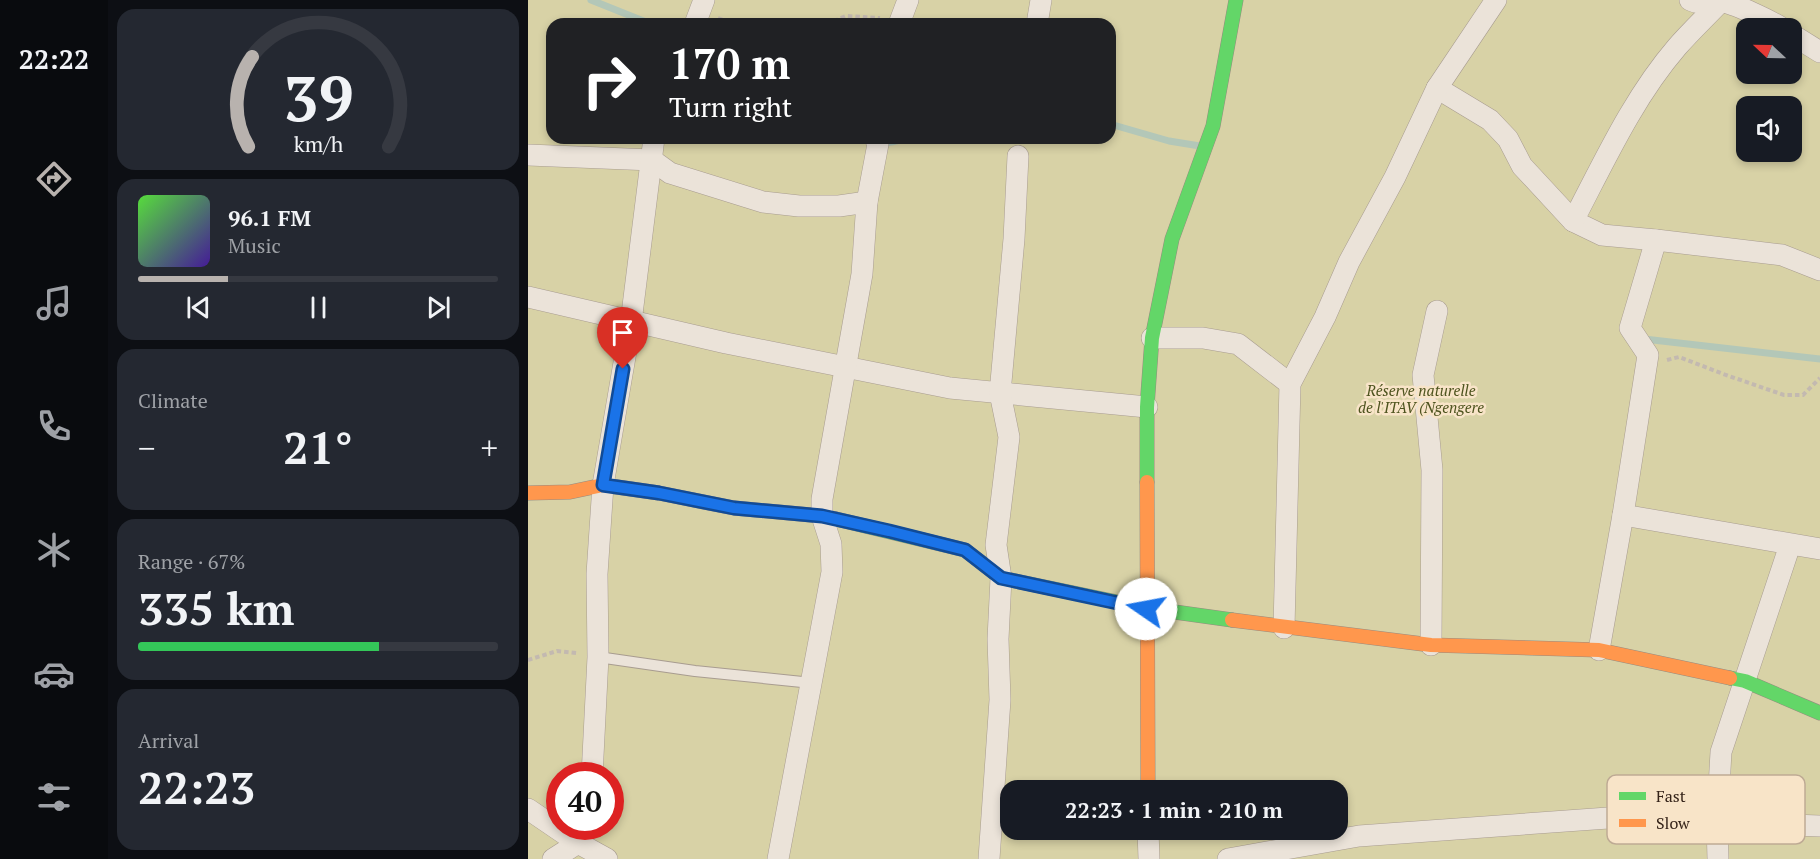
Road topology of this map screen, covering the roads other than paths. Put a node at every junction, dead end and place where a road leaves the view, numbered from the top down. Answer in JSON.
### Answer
{"nodes":[{"id":1,"x":704,"y":0,"type":"edge"},
{"id":2,"x":1041,"y":0,"type":"edge"},
{"id":3,"x":1236,"y":0,"type":"edge"},
{"id":4,"x":1496,"y":0,"type":"edge"},
{"id":5,"x":1690,"y":0,"type":"edge"},
{"id":6,"x":1722,"y":1,"type":"edge"},
{"id":7,"x":696,"y":18,"type":"edge"},
{"id":8,"x":1038,"y":18,"type":"edge"},
{"id":9,"x":1763,"y":18,"type":"edge"},
{"id":10,"x":1802,"y":41,"type":"edge"},
{"id":11,"x":1820,"y":52,"type":"edge"},
{"id":12,"x":1437,"y":88,"type":"junction"},
{"id":13,"x":653,"y":144,"type":"edge"},
{"id":14,"x":878,"y":144,"type":"edge"},
{"id":15,"x":528,"y":155,"type":"edge"},
{"id":16,"x":1018,"y":156,"type":"dead end"},
{"id":17,"x":652,"y":160,"type":"junction"},
{"id":18,"x":867,"y":202,"type":"junction"},
{"id":19,"x":1573,"y":222,"type":"junction"},
{"id":20,"x":1656,"y":240,"type":"junction"},
{"id":21,"x":1820,"y":270,"type":"edge"},
{"id":22,"x":528,"y":297,"type":"edge"},
{"id":23,"x":1437,"y":311,"type":"dead end"},
{"id":24,"x":631,"y":322,"type":"junction"},
{"id":25,"x":1152,"y":338,"type":"junction"},
{"id":26,"x":845,"y":366,"type":"junction"},
{"id":27,"x":1290,"y":384,"type":"junction"},
{"id":28,"x":1000,"y":393,"type":"junction"},
{"id":29,"x":1147,"y":407,"type":"junction"},
{"id":30,"x":603,"y":485,"type":"junction"},
{"id":31,"x":528,"y":493,"type":"edge"},
{"id":32,"x":1623,"y":515,"type":"junction"},
{"id":33,"x":822,"y":516,"type":"junction"},
{"id":34,"x":1790,"y":545,"type":"junction"},
{"id":35,"x":1820,"y":549,"type":"edge"},
{"id":36,"x":1001,"y":578,"type":"junction"},
{"id":37,"x":1146,"y":609,"type":"junction"},
{"id":38,"x":1284,"y":628,"type":"junction"},
{"id":39,"x":1431,"y":645,"type":"junction"},
{"id":40,"x":1599,"y":650,"type":"junction"},
{"id":41,"x":598,"y":656,"type":"junction"},
{"id":42,"x":1745,"y":681,"type":"junction"},
{"id":43,"x":812,"y":683,"type":"junction"},
{"id":44,"x":1820,"y":713,"type":"edge"},
{"id":45,"x":593,"y":762,"type":"edge"},
{"id":46,"x":1720,"y":775,"type":"edge"},
{"id":47,"x":1148,"y":780,"type":"edge"},
{"id":48,"x":528,"y":809,"type":"edge"},
{"id":49,"x":1607,"y":818,"type":"edge"},
{"id":50,"x":546,"y":821,"type":"edge"},
{"id":51,"x":1805,"y":825,"type":"edge"},
{"id":52,"x":1820,"y":825,"type":"edge"},
{"id":53,"x":556,"y":840,"type":"edge"},
{"id":54,"x":577,"y":840,"type":"edge"},
{"id":55,"x":588,"y":840,"type":"edge"},
{"id":56,"x":1148,"y":840,"type":"edge"},
{"id":57,"x":1718,"y":844,"type":"edge"},
{"id":58,"x":548,"y":859,"type":"edge"},
{"id":59,"x":553,"y":859,"type":"edge"},
{"id":60,"x":607,"y":859,"type":"edge"},
{"id":61,"x":778,"y":859,"type":"edge"},
{"id":62,"x":989,"y":859,"type":"edge"},
{"id":63,"x":1149,"y":859,"type":"edge"},
{"id":64,"x":1228,"y":859,"type":"edge"},
{"id":65,"x":1718,"y":859,"type":"edge"}],
"edges":[{"from":1,"to":7,"type":"street"},
{"from":2,"to":8,"type":"street"},
{"from":3,"to":25,"type":"street"},
{"from":4,"to":12,"type":"street"},
{"from":5,"to":6,"type":"street"},
{"from":6,"to":9,"type":"street"},
{"from":6,"to":19,"type":"street"},
{"from":10,"to":11,"type":"street"},
{"from":12,"to":19,"type":"street"},
{"from":12,"to":27,"type":"street"},
{"from":13,"to":17,"type":"street"},
{"from":14,"to":18,"type":"street"},
{"from":15,"to":17,"type":"street"},
{"from":16,"to":28,"type":"street"},
{"from":17,"to":18,"type":"street"},
{"from":17,"to":24,"type":"street"},
{"from":18,"to":26,"type":"street"},
{"from":19,"to":20,"type":"street"},
{"from":20,"to":21,"type":"street"},
{"from":20,"to":32,"type":"street"},
{"from":22,"to":24,"type":"street"},
{"from":23,"to":39,"type":"street"},
{"from":24,"to":26,"type":"street"},
{"from":24,"to":30,"type":"street"},
{"from":25,"to":27,"type":"street"},
{"from":25,"to":29,"type":"street"},
{"from":26,"to":28,"type":"street"},
{"from":26,"to":33,"type":"street"},
{"from":27,"to":38,"type":"street"},
{"from":28,"to":29,"type":"street"},
{"from":28,"to":36,"type":"street"},
{"from":29,"to":37,"type":"street"},
{"from":30,"to":31,"type":"street"},
{"from":30,"to":33,"type":"street"},
{"from":30,"to":41,"type":"street"},
{"from":32,"to":34,"type":"street"},
{"from":32,"to":40,"type":"street"},
{"from":33,"to":36,"type":"street"},
{"from":33,"to":43,"type":"street"},
{"from":34,"to":35,"type":"street"},
{"from":34,"to":42,"type":"street"},
{"from":36,"to":37,"type":"street"},
{"from":36,"to":62,"type":"street"},
{"from":37,"to":38,"type":"street"},
{"from":37,"to":47,"type":"street"},
{"from":38,"to":39,"type":"street"},
{"from":39,"to":40,"type":"street"},
{"from":40,"to":42,"type":"street"},
{"from":41,"to":43,"type":"lane"},
{"from":41,"to":45,"type":"street"},
{"from":42,"to":44,"type":"street"},
{"from":42,"to":46,"type":"street"},
{"from":43,"to":61,"type":"street"},
{"from":48,"to":50,"type":"street"},
{"from":49,"to":64,"type":"street"},
{"from":51,"to":52,"type":"street"},
{"from":53,"to":58,"type":"street"},
{"from":54,"to":59,"type":"street"},
{"from":55,"to":60,"type":"street"},
{"from":56,"to":63,"type":"street"},
{"from":57,"to":65,"type":"street"}]}
